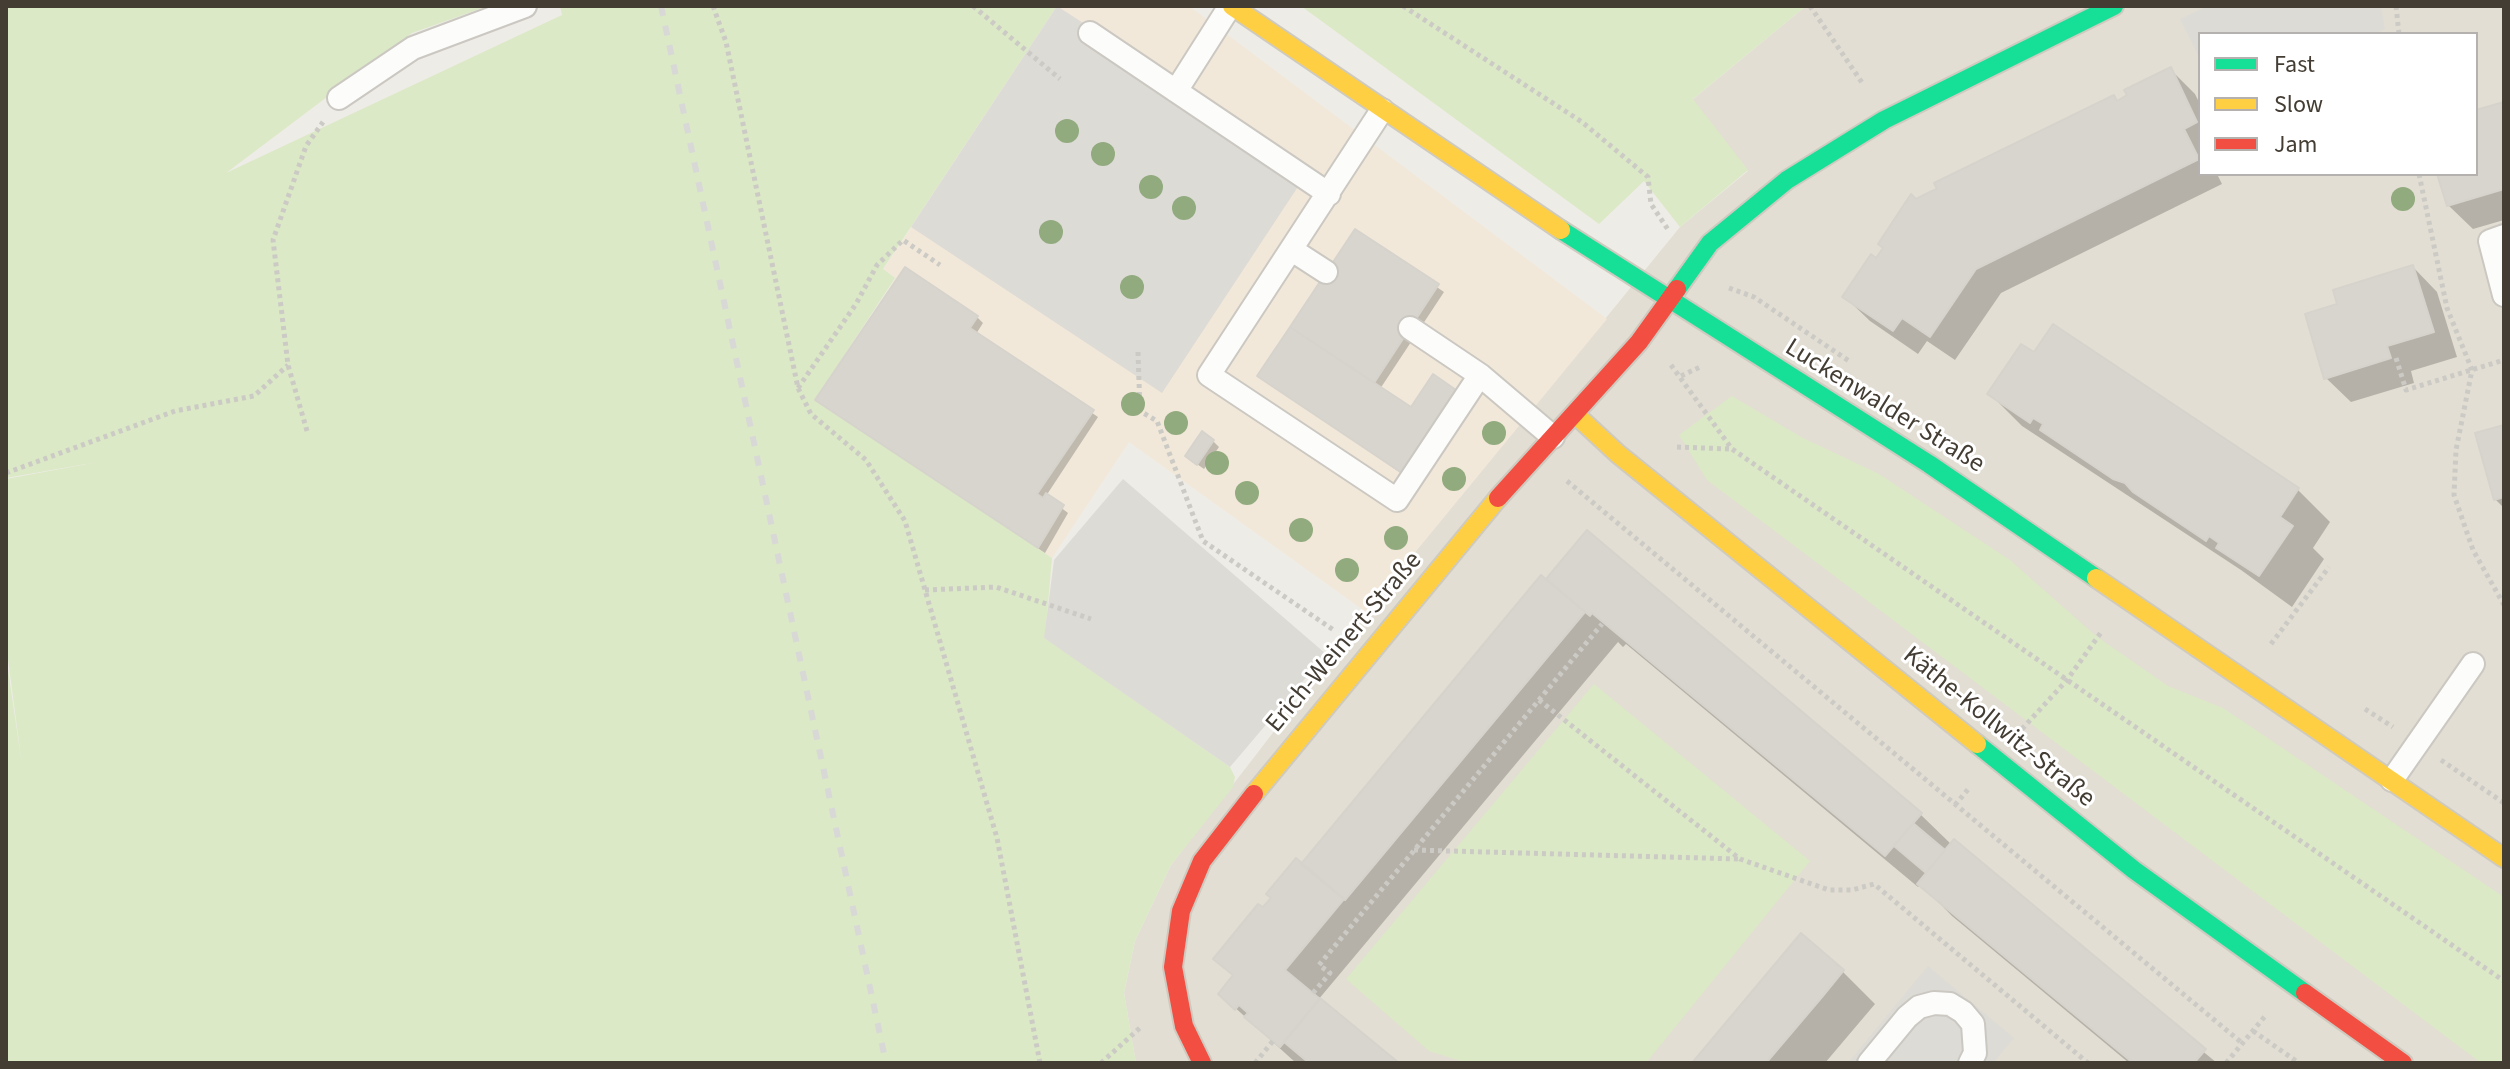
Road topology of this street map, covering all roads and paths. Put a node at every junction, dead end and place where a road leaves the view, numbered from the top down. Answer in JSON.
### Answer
{"nodes":[{"id":1,"x":525,"y":6,"type":"edge"},
{"id":2,"x":713,"y":6,"type":"edge"},
{"id":3,"x":973,"y":6,"type":"edge"},
{"id":4,"x":1231,"y":6,"type":"edge"},
{"id":5,"x":1403,"y":6,"type":"edge"},
{"id":6,"x":1810,"y":6,"type":"edge"},
{"id":7,"x":2114,"y":6,"type":"edge"},
{"id":8,"x":2396,"y":6,"type":"edge"},
{"id":9,"x":2399,"y":32,"type":"edge"},
{"id":10,"x":1090,"y":33,"type":"dead end"},
{"id":11,"x":1850,"y":62,"type":"dead end"},
{"id":12,"x":1060,"y":79,"type":"dead end"},
{"id":13,"x":1176,"y":91,"type":"junction"},
{"id":14,"x":339,"y":98,"type":"joint"},
{"id":15,"x":1382,"y":110,"type":"junction"},
{"id":16,"x":2419,"y":176,"type":"edge"},
{"id":17,"x":1329,"y":194,"type":"junction"},
{"id":18,"x":2504,"y":236,"type":"edge"},
{"id":19,"x":1671,"y":242,"type":"dead end"},
{"id":20,"x":1292,"y":250,"type":"junction"},
{"id":21,"x":940,"y":265,"type":"dead end"},
{"id":22,"x":1326,"y":272,"type":"dead end"},
{"id":23,"x":2504,"y":295,"type":"edge"},
{"id":24,"x":1668,"y":300,"type":"junction"},
{"id":25,"x":1410,"y":328,"type":"dead end"},
{"id":26,"x":1138,"y":352,"type":"dead end"},
{"id":27,"x":2396,"y":358,"type":"dead end"},
{"id":28,"x":2504,"y":360,"type":"edge"},
{"id":29,"x":288,"y":365,"type":"junction"},
{"id":30,"x":1673,"y":366,"type":"dead end"},
{"id":31,"x":2472,"y":370,"type":"junction"},
{"id":32,"x":1480,"y":375,"type":"junction"},
{"id":33,"x":798,"y":388,"type":"junction"},
{"id":34,"x":1576,"y":415,"type":"junction"},
{"id":35,"x":307,"y":431,"type":"dead end"},
{"id":36,"x":1553,"y":437,"type":"junction"},
{"id":37,"x":6,"y":473,"type":"edge"},
{"id":38,"x":1564,"y":479,"type":"dead end"},
{"id":39,"x":2329,"y":567,"type":"dead end"},
{"id":40,"x":925,"y":590,"type":"junction"},
{"id":41,"x":2126,"y":598,"type":"junction"},
{"id":42,"x":2504,"y":605,"type":"edge"},
{"id":43,"x":1091,"y":619,"type":"dead end"},
{"id":44,"x":1602,"y":624,"type":"dead end"},
{"id":45,"x":2271,"y":644,"type":"dead end"},
{"id":46,"x":1368,"y":655,"type":"junction"},
{"id":47,"x":2473,"y":664,"type":"dead end"},
{"id":48,"x":2067,"y":680,"type":"junction"},
{"id":49,"x":1539,"y":700,"type":"junction"},
{"id":50,"x":1994,"y":759,"type":"junction"},
{"id":51,"x":2392,"y":780,"type":"junction"},
{"id":52,"x":1955,"y":805,"type":"junction"},
{"id":53,"x":1414,"y":850,"type":"junction"},
{"id":54,"x":2504,"y":858,"type":"edge"},
{"id":55,"x":1740,"y":859,"type":"junction"},
{"id":56,"x":2504,"y":981,"type":"edge"},
{"id":57,"x":2292,"y":983,"type":"junction"},
{"id":58,"x":1313,"y":993,"type":"dead end"},
{"id":59,"x":1176,"y":995,"type":"junction"},
{"id":60,"x":2253,"y":1031,"type":"junction"},
{"id":61,"x":1273,"y":1041,"type":"dead end"},
{"id":62,"x":2242,"y":1043,"type":"junction"},
{"id":63,"x":1040,"y":1063,"type":"edge"},
{"id":64,"x":1101,"y":1063,"type":"edge"},
{"id":65,"x":1202,"y":1063,"type":"edge"},
{"id":66,"x":1255,"y":1063,"type":"edge"},
{"id":67,"x":1869,"y":1063,"type":"edge"},
{"id":68,"x":1970,"y":1063,"type":"edge"},
{"id":69,"x":2088,"y":1063,"type":"edge"},
{"id":70,"x":2226,"y":1063,"type":"edge"},
{"id":71,"x":2299,"y":1063,"type":"edge"},
{"id":72,"x":2403,"y":1063,"type":"edge"}],
"edges":[{"from":1,"to":14,"type":"lane"},
{"from":2,"to":33,"type":"path"},
{"from":3,"to":12,"type":"path"},
{"from":4,"to":13,"type":"lane"},
{"from":4,"to":15,"type":"street","name":"Luckenwalder Straße"},
{"from":5,"to":19,"type":"path"},
{"from":6,"to":11,"type":"path"},
{"from":7,"to":24,"type":"street","name":"Erich-Weinert-Straße"},
{"from":8,"to":9,"type":"path"},
{"from":10,"to":13,"type":"lane"},
{"from":13,"to":17,"type":"lane"},
{"from":14,"to":29,"type":"path"},
{"from":15,"to":17,"type":"lane"},
{"from":15,"to":24,"type":"street","name":"Luckenwalder Straße"},
{"from":16,"to":31,"type":"path"},
{"from":17,"to":20,"type":"lane"},
{"from":18,"to":23,"type":"lane"},
{"from":20,"to":22,"type":"lane"},
{"from":20,"to":32,"type":"lane"},
{"from":21,"to":33,"type":"path"},
{"from":24,"to":34,"type":"street","name":"Erich-Weinert-Straße"},
{"from":24,"to":41,"type":"street","name":"Luckenwalder Straße"},
{"from":25,"to":32,"type":"lane"},
{"from":26,"to":46,"type":"path"},
{"from":27,"to":31,"type":"path"},
{"from":28,"to":31,"type":"path"},
{"from":29,"to":35,"type":"path"},
{"from":29,"to":37,"type":"path"},
{"from":30,"to":48,"type":"path"},
{"from":31,"to":42,"type":"path"},
{"from":32,"to":36,"type":"lane"},
{"from":33,"to":40,"type":"path"},
{"from":34,"to":36,"type":"street","name":"Erich-Weinert-Straße"},
{"from":34,"to":50,"type":"street","name":"Käthe-Kollwitz-Straße"},
{"from":36,"to":46,"type":"street","name":"Erich-Weinert-Straße"},
{"from":38,"to":52,"type":"path"},
{"from":39,"to":45,"type":"path"},
{"from":40,"to":43,"type":"path"},
{"from":40,"to":63,"type":"path"},
{"from":41,"to":48,"type":"path"},
{"from":41,"to":51,"type":"street","name":"Luckenwalder Straße"},
{"from":44,"to":49,"type":"path"},
{"from":46,"to":59,"type":"street","name":"Erich-Weinert-Straße"},
{"from":47,"to":51,"type":"lane"},
{"from":48,"to":50,"type":"path"},
{"from":48,"to":56,"type":"path"},
{"from":49,"to":53,"type":"path"},
{"from":49,"to":55,"type":"path"},
{"from":50,"to":52,"type":"path"},
{"from":50,"to":57,"type":"street","name":"Käthe-Kollwitz-Straße"},
{"from":51,"to":54,"type":"street","name":"Luckenwalder Straße"},
{"from":52,"to":62,"type":"path"},
{"from":53,"to":55,"type":"path"},
{"from":53,"to":58,"type":"path"},
{"from":55,"to":69,"type":"path"},
{"from":57,"to":60,"type":"path"},
{"from":57,"to":72,"type":"street","name":"Käthe-Kollwitz-Straße"},
{"from":59,"to":64,"type":"path"},
{"from":59,"to":65,"type":"street","name":"Erich-Weinert-Straße"},
{"from":60,"to":62,"type":"path"},
{"from":60,"to":71,"type":"path"},
{"from":61,"to":66,"type":"path"},
{"from":62,"to":70,"type":"path"},
{"from":67,"to":68,"type":"lane"}]}
